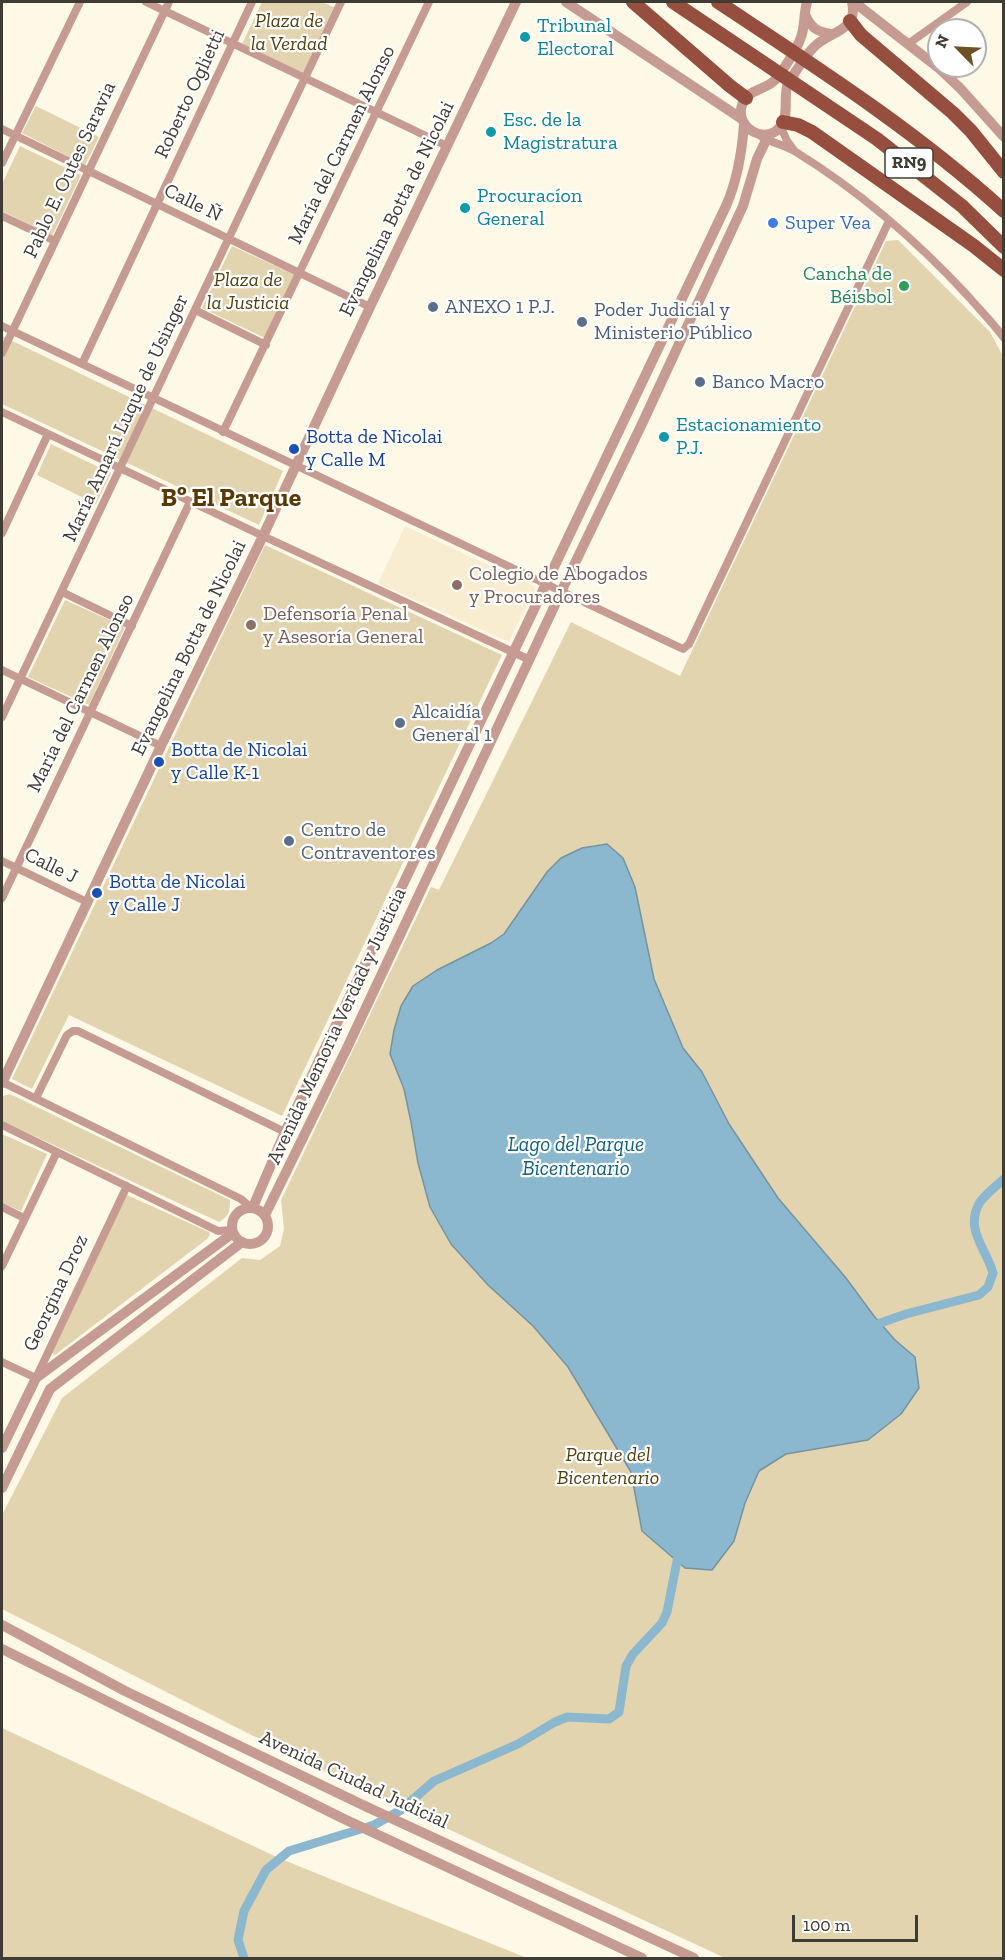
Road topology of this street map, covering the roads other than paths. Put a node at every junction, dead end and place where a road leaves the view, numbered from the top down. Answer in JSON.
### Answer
{"nodes":[{"id":1,"x":80,"y":2,"type":"edge"},
{"id":2,"x":146,"y":2,"type":"edge"},
{"id":3,"x":252,"y":2,"type":"edge"},
{"id":4,"x":339,"y":2,"type":"edge"},
{"id":5,"x":429,"y":2,"type":"edge"},
{"id":6,"x":516,"y":2,"type":"edge"},
{"id":7,"x":566,"y":2,"type":"edge"},
{"id":8,"x":633,"y":2,"type":"edge"},
{"id":9,"x":673,"y":2,"type":"edge"},
{"id":10,"x":718,"y":2,"type":"edge"},
{"id":11,"x":807,"y":2,"type":"edge"},
{"id":12,"x":967,"y":2,"type":"edge"},
{"id":13,"x":167,"y":6,"type":"edge"},
{"id":14,"x":853,"y":8,"type":"edge"},
{"id":15,"x":805,"y":14,"type":"junction"},
{"id":16,"x":831,"y":34,"type":"junction"},
{"id":17,"x":233,"y":43,"type":"junction"},
{"id":18,"x":908,"y":44,"type":"junction"},
{"id":19,"x":304,"y":78,"type":"junction"},
{"id":20,"x":762,"y":89,"type":"junction"},
{"id":21,"x":708,"y":97,"type":"junction"},
{"id":22,"x":744,"y":99,"type":"junction"},
{"id":23,"x":785,"y":105,"type":"junction"},
{"id":24,"x":375,"y":112,"type":"junction"},
{"id":25,"x":743,"y":122,"type":"junction"},
{"id":26,"x":782,"y":124,"type":"junction"},
{"id":27,"x":2,"y":129,"type":"edge"},
{"id":28,"x":15,"y":135,"type":"junction"},
{"id":29,"x":764,"y":136,"type":"junction"},
{"id":30,"x":1004,"y":137,"type":"edge"},
{"id":31,"x":447,"y":146,"type":"junction"},
{"id":32,"x":793,"y":150,"type":"junction"},
{"id":33,"x":2,"y":163,"type":"edge"},
{"id":34,"x":88,"y":171,"type":"junction"},
{"id":35,"x":1004,"y":172,"type":"edge"},
{"id":36,"x":157,"y":204,"type":"junction"},
{"id":37,"x":1004,"y":211,"type":"edge"},
{"id":38,"x":2,"y":216,"type":"edge"},
{"id":39,"x":890,"y":220,"type":"junction"},
{"id":40,"x":228,"y":238,"type":"junction"},
{"id":41,"x":55,"y":241,"type":"junction"},
{"id":42,"x":1004,"y":246,"type":"edge"},
{"id":43,"x":1004,"y":270,"type":"edge"},
{"id":44,"x":299,"y":273,"type":"junction"},
{"id":45,"x":370,"y":307,"type":"junction"},
{"id":46,"x":195,"y":310,"type":"junction"},
{"id":47,"x":2,"y":326,"type":"edge"},
{"id":48,"x":12,"y":331,"type":"junction"},
{"id":49,"x":1004,"y":338,"type":"edge"},
{"id":50,"x":266,"y":345,"type":"junction"},
{"id":51,"x":2,"y":353,"type":"edge"},
{"id":52,"x":82,"y":364,"type":"junction"},
{"id":53,"x":153,"y":398,"type":"junction"},
{"id":54,"x":2,"y":412,"type":"edge"},
{"id":55,"x":223,"y":432,"type":"junction"},
{"id":56,"x":48,"y":434,"type":"junction"},
{"id":57,"x":296,"y":467,"type":"junction"},
{"id":58,"x":121,"y":468,"type":"junction"},
{"id":59,"x":190,"y":502,"type":"junction"},
{"id":60,"x":2,"y":533,"type":"edge"},
{"id":61,"x":263,"y":536,"type":"junction"},
{"id":62,"x":545,"y":583,"type":"junction"},
{"id":63,"x":562,"y":590,"type":"junction"},
{"id":64,"x":63,"y":592,"type":"junction"},
{"id":65,"x":132,"y":626,"type":"junction"},
{"id":66,"x":513,"y":652,"type":"junction"},
{"id":67,"x":530,"y":660,"type":"junction"},
{"id":68,"x":2,"y":670,"type":"edge"},
{"id":69,"x":20,"y":679,"type":"junction"},
{"id":70,"x":90,"y":713,"type":"junction"},
{"id":71,"x":2,"y":717,"type":"edge"},
{"id":72,"x":161,"y":746,"type":"junction"},
{"id":73,"x":2,"y":861,"type":"edge"},
{"id":74,"x":16,"y":868,"type":"junction"},
{"id":75,"x":2,"y":898,"type":"edge"},
{"id":76,"x":87,"y":902,"type":"junction"},
{"id":77,"x":2,"y":1082,"type":"edge"},
{"id":78,"x":36,"y":1098,"type":"junction"},
{"id":79,"x":2,"y":1125,"type":"edge"},
{"id":80,"x":285,"y":1132,"type":"junction"},
{"id":81,"x":57,"y":1152,"type":"junction"},
{"id":82,"x":127,"y":1186,"type":"junction"},
{"id":83,"x":2,"y":1207,"type":"edge"},
{"id":84,"x":251,"y":1207,"type":"junction"},
{"id":85,"x":266,"y":1215,"type":"junction"},
{"id":86,"x":24,"y":1218,"type":"junction"},
{"id":87,"x":233,"y":1231,"type":"junction"},
{"id":88,"x":242,"y":1242,"type":"junction"},
{"id":89,"x":2,"y":1266,"type":"edge"},
{"id":90,"x":2,"y":1362,"type":"edge"},
{"id":91,"x":36,"y":1378,"type":"junction"},
{"id":92,"x":2,"y":1448,"type":"edge"},
{"id":93,"x":2,"y":1488,"type":"edge"},
{"id":94,"x":2,"y":1625,"type":"edge"},
{"id":95,"x":2,"y":1649,"type":"edge"},
{"id":96,"x":642,"y":1959,"type":"edge"},
{"id":97,"x":694,"y":1959,"type":"edge"}],
"edges":[{"from":1,"to":28,"type":"street"},
{"from":2,"to":13,"type":"street"},
{"from":3,"to":17,"type":"street","name":"Roberto Oglietti"},
{"from":4,"to":19,"type":"street","name":"María Amarú Luque de Usinger"},
{"from":5,"to":24,"type":"street","name":"María del Carmen Alonso"},
{"from":6,"to":31,"type":"street","name":"Evangelina Botta de Nicolai"},
{"from":7,"to":21,"type":"street"},
{"from":8,"to":22,"type":"main road"},
{"from":9,"to":42,"type":"main road","number":"RN9"},
{"from":10,"to":37,"type":"main road","number":"RN9"},
{"from":11,"to":15,"type":"street"},
{"from":12,"to":18,"type":"street"},
{"from":13,"to":17,"type":"street"},
{"from":13,"to":34,"type":"street","name":"Pablo E. Outes Saravia"},
{"from":14,"to":16,"type":"street"},
{"from":14,"to":18,"type":"street"},
{"from":14,"to":35,"type":"main road"},
{"from":15,"to":16,"type":"street"},
{"from":15,"to":20,"type":"street"},
{"from":16,"to":23,"type":"street"},
{"from":17,"to":19,"type":"street"},
{"from":17,"to":36,"type":"street","name":"Roberto Oglietti"},
{"from":18,"to":30,"type":"street"},
{"from":19,"to":24,"type":"street"},
{"from":19,"to":40,"type":"street","name":"María Amarú Luque de Usinger"},
{"from":20,"to":22,"type":"street"},
{"from":20,"to":23,"type":"street"},
{"from":21,"to":22,"type":"street"},
{"from":21,"to":25,"type":"street"},
{"from":22,"to":25,"type":"street"},
{"from":23,"to":26,"type":"street"},
{"from":24,"to":31,"type":"street"},
{"from":24,"to":44,"type":"street","name":"María del Carmen Alonso"},
{"from":25,"to":29,"type":"street"},
{"from":25,"to":62,"type":"street","name":"Avenida Memoria Verdad y Justicia"},
{"from":26,"to":29,"type":"street"},
{"from":26,"to":32,"type":"street"},
{"from":26,"to":43,"type":"main road"},
{"from":27,"to":28,"type":"street","name":"Calle Ñ"},
{"from":28,"to":33,"type":"street"},
{"from":28,"to":34,"type":"street","name":"Calle Ñ"},
{"from":29,"to":32,"type":"street"},
{"from":29,"to":63,"type":"street","name":"Avenida Memoria Verdad y Justicia"},
{"from":31,"to":45,"type":"street","name":"Evangelina Botta de Nicolai"},
{"from":32,"to":39,"type":"street"},
{"from":34,"to":36,"type":"street","name":"Calle Ñ"},
{"from":34,"to":41,"type":"street","name":"Pablo E. Outes Saravia"},
{"from":36,"to":40,"type":"street","name":"Calle Ñ"},
{"from":36,"to":52,"type":"street","name":"Roberto Oglietti"},
{"from":38,"to":41,"type":"street"},
{"from":39,"to":49,"type":"street"},
{"from":39,"to":63,"type":"street"},
{"from":40,"to":44,"type":"street","name":"Calle Ñ"},
{"from":40,"to":46,"type":"street","name":"María Amarú Luque de Usinger"},
{"from":41,"to":48,"type":"street","name":"Pablo E. Outes Saravia"},
{"from":44,"to":45,"type":"street","name":"Calle Ñ"},
{"from":44,"to":50,"type":"street","name":"María del Carmen Alonso"},
{"from":45,"to":57,"type":"street","name":"Evangelina Botta de Nicolai"},
{"from":46,"to":50,"type":"street"},
{"from":46,"to":53,"type":"street","name":"María Amarú Luque de Usinger"},
{"from":47,"to":48,"type":"street"},
{"from":48,"to":51,"type":"street","name":"Pablo E. Outes Saravia"},
{"from":48,"to":52,"type":"street"},
{"from":50,"to":55,"type":"street","name":"María del Carmen Alonso"},
{"from":52,"to":53,"type":"street"},
{"from":53,"to":55,"type":"street"},
{"from":53,"to":58,"type":"street","name":"María Amarú Luque de Usinger"},
{"from":54,"to":56,"type":"street"},
{"from":55,"to":57,"type":"street"},
{"from":56,"to":58,"type":"street"},
{"from":56,"to":60,"type":"street"},
{"from":57,"to":61,"type":"street","name":"Evangelina Botta de Nicolai"},
{"from":57,"to":62,"type":"street"},
{"from":58,"to":59,"type":"street"},
{"from":58,"to":64,"type":"street","name":"María Amarú Luque de Usinger"},
{"from":59,"to":61,"type":"street"},
{"from":59,"to":65,"type":"street","name":"María del Carmen Alonso"},
{"from":61,"to":66,"type":"street"},
{"from":61,"to":72,"type":"street","name":"Evangelina Botta de Nicolai"},
{"from":62,"to":63,"type":"street"},
{"from":62,"to":66,"type":"street","name":"Avenida Memoria Verdad y Justicia"},
{"from":63,"to":67,"type":"street","name":"Avenida Memoria Verdad y Justicia"},
{"from":64,"to":65,"type":"street"},
{"from":64,"to":69,"type":"street","name":"María Amarú Luque de Usinger"},
{"from":65,"to":70,"type":"street","name":"María del Carmen Alonso"},
{"from":66,"to":67,"type":"street"},
{"from":66,"to":80,"type":"street","name":"Avenida Memoria Verdad y Justicia"},
{"from":67,"to":85,"type":"street","name":"Avenida Memoria Verdad y Justicia"},
{"from":68,"to":69,"type":"street"},
{"from":69,"to":70,"type":"street"},
{"from":69,"to":71,"type":"street","name":"María Amarú Luque de Usinger"},
{"from":70,"to":72,"type":"street"},
{"from":70,"to":74,"type":"street","name":"María del Carmen Alonso"},
{"from":72,"to":76,"type":"street","name":"Evangelina Botta de Nicolai"},
{"from":73,"to":74,"type":"street","name":"Calle J"},
{"from":74,"to":75,"type":"street","name":"María del Carmen Alonso"},
{"from":74,"to":76,"type":"street","name":"Calle J"},
{"from":76,"to":77,"type":"street","name":"Evangelina Botta de Nicolai"},
{"from":77,"to":78,"type":"street"},
{"from":78,"to":80,"type":"street"},
{"from":78,"to":84,"type":"street"},
{"from":79,"to":81,"type":"street"},
{"from":80,"to":84,"type":"street","name":"Avenida Memoria Verdad y Justicia"},
{"from":81,"to":82,"type":"street"},
{"from":81,"to":86,"type":"street"},
{"from":82,"to":87,"type":"street"},
{"from":82,"to":91,"type":"street","name":"Georgina Droz"},
{"from":83,"to":86,"type":"street"},
{"from":84,"to":85,"type":"street"},
{"from":84,"to":87,"type":"street","name":"Avenida Memoria Verdad y Justicia"},
{"from":85,"to":88,"type":"street","name":"Avenida Memoria Verdad y Justicia"},
{"from":86,"to":89,"type":"street"},
{"from":87,"to":88,"type":"street"},
{"from":87,"to":91,"type":"street","name":"Avenida Memoria Verdad y Justicia"},
{"from":88,"to":93,"type":"street","name":"Avenida Memoria Verdad y Justicia"},
{"from":90,"to":91,"type":"street"},
{"from":91,"to":92,"type":"street","name":"Georgina Droz"},
{"from":94,"to":97,"type":"street","name":"Avenida Ciudad Judicial"},
{"from":95,"to":96,"type":"street","name":"Avenida Ciudad Judicial"}]}
